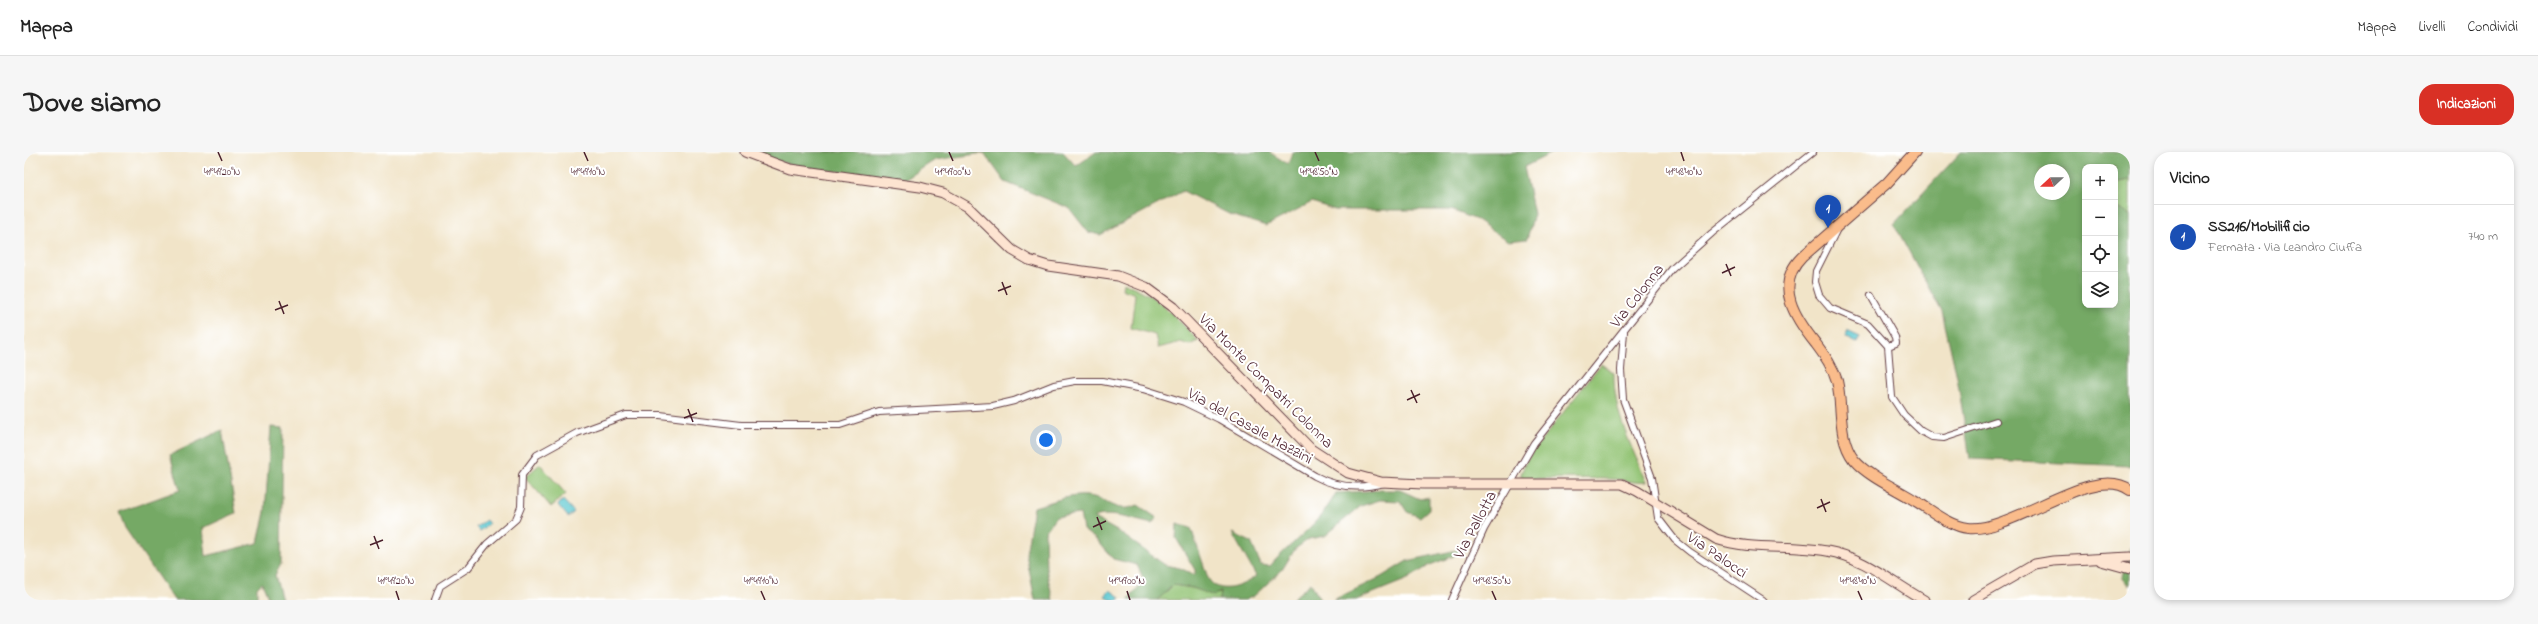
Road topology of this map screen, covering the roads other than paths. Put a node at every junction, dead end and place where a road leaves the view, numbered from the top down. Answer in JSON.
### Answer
{"nodes":[{"id":1,"x":745,"y":152,"type":"edge"},
{"id":2,"x":1813,"y":152,"type":"edge"},
{"id":3,"x":1915,"y":152,"type":"edge"},
{"id":4,"x":1840,"y":225,"type":"junction"},
{"id":5,"x":1870,"y":295,"type":"dead end"},
{"id":6,"x":1624,"y":332,"type":"junction"},
{"id":7,"x":1888,"y":346,"type":"junction"},
{"id":8,"x":1996,"y":421,"type":"dead end"},
{"id":9,"x":1388,"y":482,"type":"junction"},
{"id":10,"x":1512,"y":483,"type":"junction"},
{"id":11,"x":2130,"y":490,"type":"edge"},
{"id":12,"x":1655,"y":502,"type":"junction"},
{"id":13,"x":2130,"y":548,"type":"edge"},
{"id":14,"x":2130,"y":556,"type":"edge"},
{"id":15,"x":2106,"y":557,"type":"junction"},
{"id":16,"x":2087,"y":559,"type":"junction"},
{"id":17,"x":2130,"y":570,"type":"edge"},
{"id":18,"x":434,"y":600,"type":"edge"},
{"id":19,"x":1452,"y":600,"type":"edge"},
{"id":20,"x":1763,"y":600,"type":"edge"},
{"id":21,"x":1924,"y":600,"type":"edge"},
{"id":22,"x":1973,"y":600,"type":"edge"}],
"edges":[{"from":1,"to":9,"type":"street","name":"Via Monte Compatri Colonna"},
{"from":2,"to":6,"type":"street","name":"Via Colonna"},
{"from":3,"to":4,"type":"main road"},
{"from":4,"to":7,"type":"street"},
{"from":4,"to":11,"type":"main road"},
{"from":5,"to":7,"type":"street"},
{"from":6,"to":10,"type":"street","name":"Via Colonna"},
{"from":6,"to":12,"type":"street","name":"Via Palocci"},
{"from":7,"to":8,"type":"street"},
{"from":9,"to":10,"type":"street","name":"Via Monte Compatri Colonna"},
{"from":9,"to":18,"type":"street","name":"Via del Casale Mazzini"},
{"from":10,"to":12,"type":"street","name":"Via Monte Compatri Colonna"},
{"from":10,"to":19,"type":"street","name":"Via Pallotta"},
{"from":12,"to":20,"type":"street","name":"Via Palocci"},
{"from":12,"to":21,"type":"street","name":"Via Monte Compatri Colonna"},
{"from":13,"to":15,"type":"street"},
{"from":14,"to":15,"type":"street"},
{"from":15,"to":16,"type":"street"},
{"from":16,"to":17,"type":"street"},
{"from":16,"to":22,"type":"street"}]}
